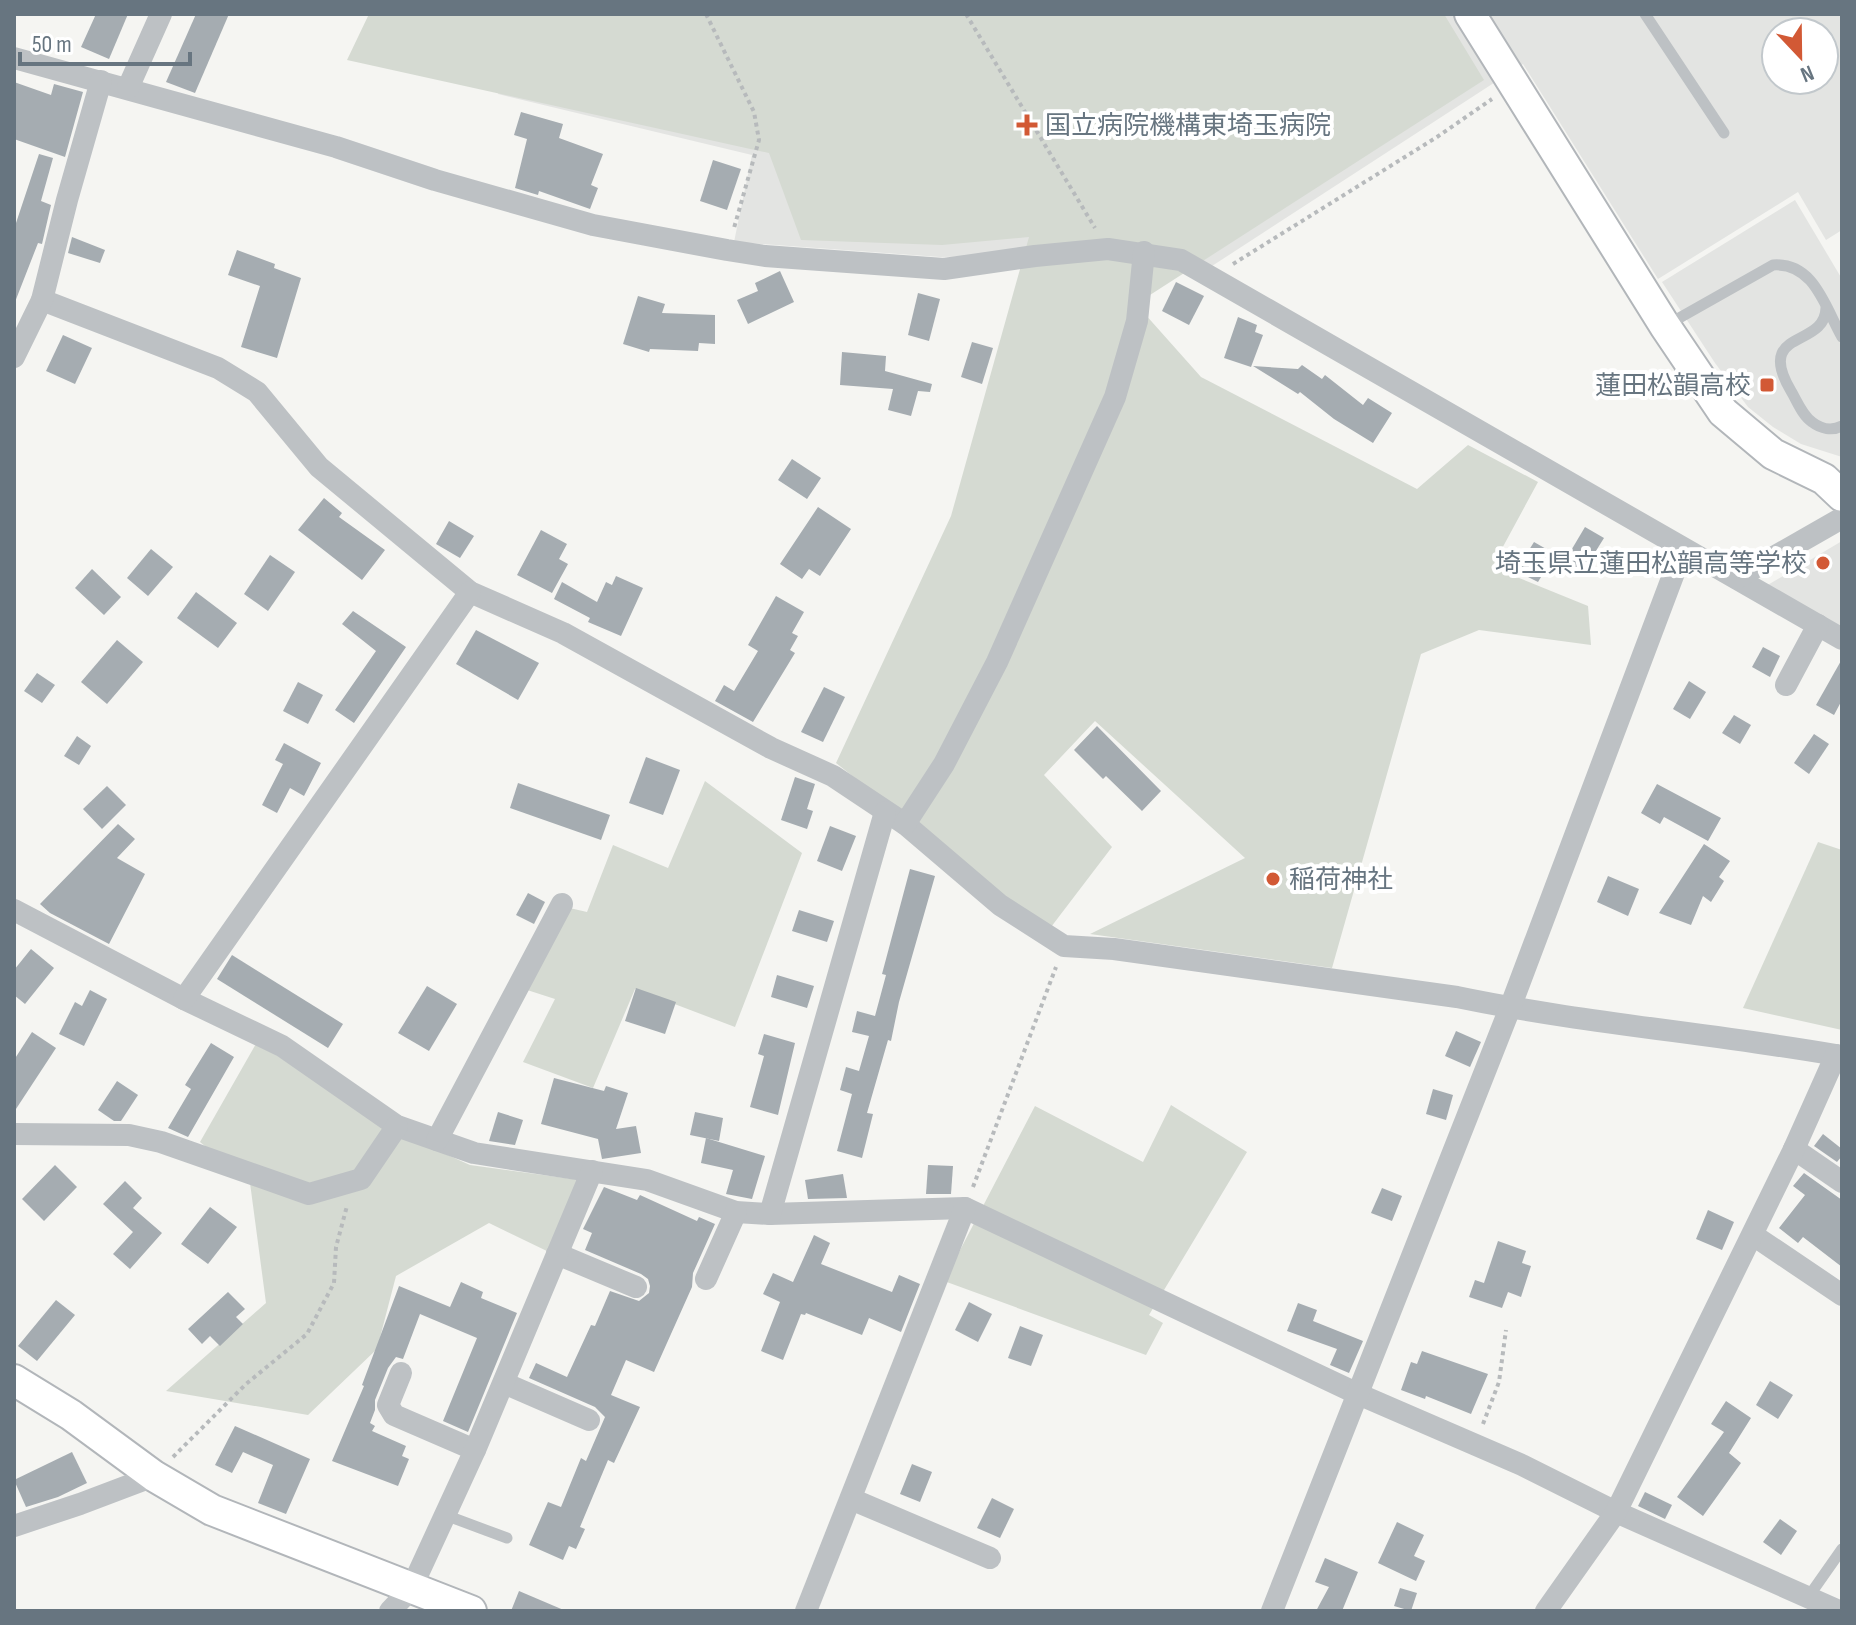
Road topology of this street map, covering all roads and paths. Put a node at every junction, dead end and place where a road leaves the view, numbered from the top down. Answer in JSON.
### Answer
{"nodes":[{"id":1,"x":161,"y":14,"type":"edge"},
{"id":2,"x":706,"y":14,"type":"edge"},
{"id":3,"x":966,"y":14,"type":"edge"},
{"id":4,"x":1470,"y":14,"type":"edge"},
{"id":5,"x":1645,"y":14,"type":"edge"},
{"id":6,"x":14,"y":58,"type":"edge"},
{"id":7,"x":101,"y":81,"type":"junction"},
{"id":8,"x":1514,"y":84,"type":"junction"},
{"id":9,"x":128,"y":88,"type":"junction"},
{"id":10,"x":1724,"y":133,"type":"dead end"},
{"id":11,"x":1108,"y":249,"type":"junction"},
{"id":12,"x":727,"y":250,"type":"junction"},
{"id":13,"x":1144,"y":252,"type":"junction"},
{"id":14,"x":1210,"y":278,"type":"junction"},
{"id":15,"x":42,"y":300,"type":"junction"},
{"id":16,"x":1826,"y":307,"type":"junction"},
{"id":17,"x":1665,"y":326,"type":"junction"},
{"id":18,"x":1842,"y":337,"type":"edge"},
{"id":19,"x":14,"y":357,"type":"edge"},
{"id":20,"x":1842,"y":426,"type":"edge"},
{"id":21,"x":1842,"y":496,"type":"edge"},
{"id":22,"x":1842,"y":518,"type":"edge"},
{"id":23,"x":1683,"y":549,"type":"junction"},
{"id":24,"x":1737,"y":578,"type":"junction"},
{"id":25,"x":470,"y":592,"type":"junction"},
{"id":26,"x":1818,"y":625,"type":"junction"},
{"id":27,"x":1842,"y":639,"type":"edge"},
{"id":28,"x":1786,"y":685,"type":"dead end"},
{"id":29,"x":885,"y":812,"type":"junction"},
{"id":30,"x":905,"y":824,"type":"junction"},
{"id":31,"x":562,"y":904,"type":"dead end"},
{"id":32,"x":14,"y":910,"type":"edge"},
{"id":33,"x":1064,"y":946,"type":"junction"},
{"id":34,"x":184,"y":999,"type":"junction"},
{"id":35,"x":1510,"y":1008,"type":"junction"},
{"id":36,"x":1839,"y":1057,"type":"edge"},
{"id":37,"x":397,"y":1126,"type":"junction"},
{"id":38,"x":14,"y":1134,"type":"edge"},
{"id":39,"x":437,"y":1140,"type":"junction"},
{"id":40,"x":1794,"y":1149,"type":"junction"},
{"id":41,"x":592,"y":1171,"type":"junction"},
{"id":42,"x":361,"y":1179,"type":"junction"},
{"id":43,"x":1842,"y":1182,"type":"edge"},
{"id":44,"x":965,"y":1208,"type":"junction"},
{"id":45,"x":736,"y":1212,"type":"junction"},
{"id":46,"x":770,"y":1214,"type":"junction"},
{"id":47,"x":1753,"y":1235,"type":"junction"},
{"id":48,"x":557,"y":1254,"type":"junction"},
{"id":49,"x":706,"y":1279,"type":"dead end"},
{"id":50,"x":636,"y":1287,"type":"dead end"},
{"id":51,"x":1842,"y":1295,"type":"edge"},
{"id":52,"x":1506,"y":1330,"type":"dead end"},
{"id":53,"x":401,"y":1373,"type":"dead end"},
{"id":54,"x":14,"y":1380,"type":"edge"},
{"id":55,"x":504,"y":1383,"type":"junction"},
{"id":56,"x":1358,"y":1394,"type":"junction"},
{"id":57,"x":589,"y":1420,"type":"dead end"},
{"id":58,"x":1475,"y":1445,"type":"junction"},
{"id":59,"x":475,"y":1450,"type":"junction"},
{"id":60,"x":154,"y":1476,"type":"junction"},
{"id":61,"x":851,"y":1499,"type":"junction"},
{"id":62,"x":1616,"y":1512,"type":"junction"},
{"id":63,"x":445,"y":1515,"type":"junction"},
{"id":64,"x":14,"y":1526,"type":"edge"},
{"id":65,"x":507,"y":1538,"type":"dead end"},
{"id":66,"x":1842,"y":1549,"type":"edge"},
{"id":67,"x":990,"y":1558,"type":"dead end"},
{"id":68,"x":1809,"y":1596,"type":"junction"},
{"id":69,"x":400,"y":1600,"type":"edge"},
{"id":70,"x":466,"y":1610,"type":"edge"},
{"id":71,"x":806,"y":1611,"type":"edge"},
{"id":72,"x":1272,"y":1611,"type":"edge"},
{"id":73,"x":1546,"y":1611,"type":"edge"},
{"id":74,"x":1839,"y":1611,"type":"edge"}],
"edges":[{"from":1,"to":9,"type":"street"},
{"from":2,"to":12,"type":"path"},
{"from":3,"to":11,"type":"path"},
{"from":4,"to":8,"type":"street"},
{"from":5,"to":10,"type":"lane"},
{"from":6,"to":7,"type":"street"},
{"from":7,"to":9,"type":"street"},
{"from":7,"to":15,"type":"street"},
{"from":8,"to":14,"type":"path"},
{"from":8,"to":17,"type":"street"},
{"from":9,"to":12,"type":"street"},
{"from":11,"to":12,"type":"street"},
{"from":11,"to":13,"type":"street"},
{"from":13,"to":14,"type":"street"},
{"from":13,"to":30,"type":"street"},
{"from":14,"to":23,"type":"street"},
{"from":15,"to":19,"type":"street"},
{"from":15,"to":25,"type":"street"},
{"from":16,"to":17,"type":"lane"},
{"from":16,"to":18,"type":"lane"},
{"from":16,"to":20,"type":"lane"},
{"from":17,"to":21,"type":"street"},
{"from":22,"to":24,"type":"street"},
{"from":23,"to":24,"type":"street"},
{"from":23,"to":35,"type":"street"},
{"from":24,"to":26,"type":"street"},
{"from":25,"to":29,"type":"street"},
{"from":25,"to":34,"type":"street"},
{"from":26,"to":27,"type":"street"},
{"from":26,"to":28,"type":"street"},
{"from":29,"to":30,"type":"street"},
{"from":29,"to":46,"type":"street"},
{"from":30,"to":33,"type":"street"},
{"from":31,"to":39,"type":"street"},
{"from":32,"to":34,"type":"street"},
{"from":33,"to":35,"type":"street"},
{"from":33,"to":44,"type":"path"},
{"from":34,"to":37,"type":"street"},
{"from":35,"to":36,"type":"street"},
{"from":35,"to":56,"type":"street"},
{"from":36,"to":40,"type":"street"},
{"from":37,"to":39,"type":"street"},
{"from":37,"to":42,"type":"street"},
{"from":38,"to":42,"type":"street"},
{"from":39,"to":41,"type":"street"},
{"from":40,"to":43,"type":"street"},
{"from":40,"to":47,"type":"street"},
{"from":41,"to":45,"type":"street"},
{"from":41,"to":48,"type":"street"},
{"from":42,"to":60,"type":"path"},
{"from":44,"to":46,"type":"street"},
{"from":44,"to":56,"type":"street"},
{"from":44,"to":61,"type":"street"},
{"from":45,"to":46,"type":"street"},
{"from":45,"to":49,"type":"street"},
{"from":47,"to":51,"type":"street"},
{"from":47,"to":62,"type":"street"},
{"from":48,"to":50,"type":"street"},
{"from":48,"to":55,"type":"street"},
{"from":52,"to":58,"type":"path"},
{"from":53,"to":59,"type":"street"},
{"from":54,"to":60,"type":"street"},
{"from":55,"to":57,"type":"street"},
{"from":55,"to":59,"type":"street"},
{"from":56,"to":58,"type":"street"},
{"from":56,"to":72,"type":"street"},
{"from":58,"to":62,"type":"street"},
{"from":59,"to":63,"type":"street"},
{"from":60,"to":64,"type":"street"},
{"from":60,"to":69,"type":"street"},
{"from":61,"to":67,"type":"street"},
{"from":61,"to":71,"type":"street"},
{"from":62,"to":68,"type":"street"},
{"from":62,"to":73,"type":"street"},
{"from":63,"to":65,"type":"lane"},
{"from":63,"to":69,"type":"street"},
{"from":66,"to":68,"type":"lane"},
{"from":68,"to":74,"type":"street"},
{"from":69,"to":70,"type":"street"}]}
